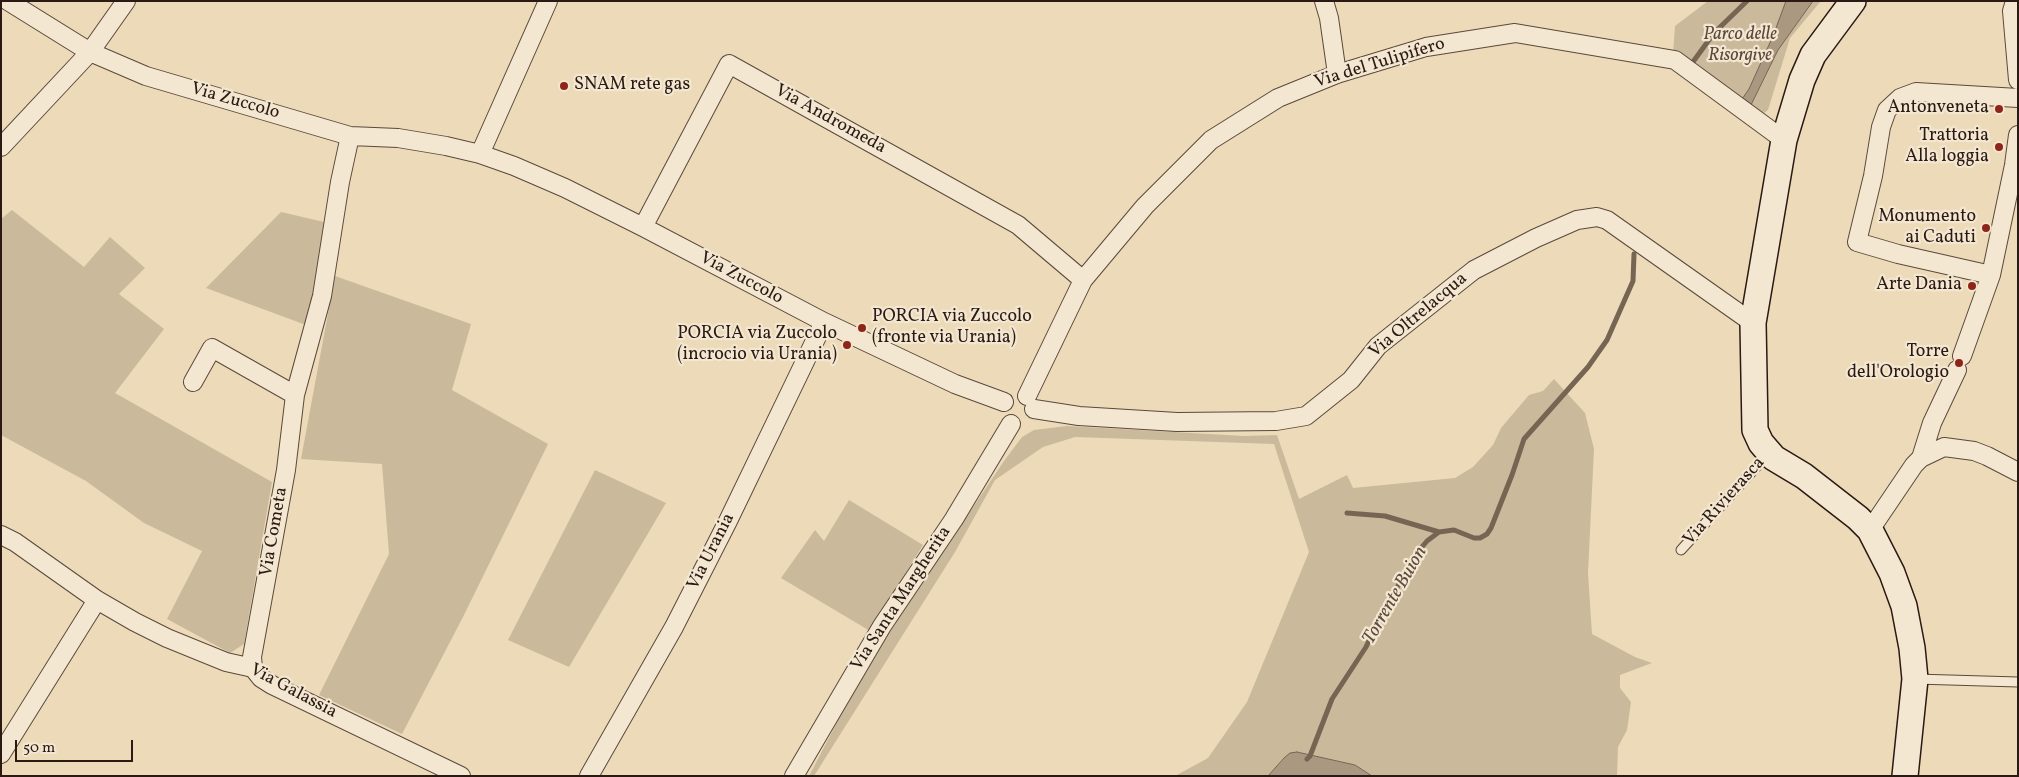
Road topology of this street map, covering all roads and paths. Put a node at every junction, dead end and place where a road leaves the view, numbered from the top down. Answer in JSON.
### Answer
{"nodes":[{"id":1,"x":8,"y":1,"type":"edge"},
{"id":2,"x":126,"y":1,"type":"edge"},
{"id":3,"x":548,"y":1,"type":"edge"},
{"id":4,"x":1324,"y":1,"type":"edge"},
{"id":5,"x":1853,"y":1,"type":"edge"},
{"id":6,"x":2015,"y":1,"type":"edge"},
{"id":7,"x":90,"y":52,"type":"junction"},
{"id":8,"x":1337,"y":74,"type":"junction"},
{"id":9,"x":2018,"y":80,"type":"edge"},
{"id":10,"x":2018,"y":98,"type":"edge"},
{"id":11,"x":2018,"y":135,"type":"edge"},
{"id":12,"x":350,"y":136,"type":"junction"},
{"id":13,"x":1784,"y":140,"type":"junction"},
{"id":14,"x":1,"y":147,"type":"edge"},
{"id":15,"x":480,"y":154,"type":"junction"},
{"id":16,"x":643,"y":227,"type":"junction"},
{"id":17,"x":1991,"y":275,"type":"junction"},
{"id":18,"x":1083,"y":280,"type":"junction"},
{"id":19,"x":824,"y":322,"type":"junction"},
{"id":20,"x":1753,"y":323,"type":"junction"},
{"id":21,"x":193,"y":382,"type":"dead end"},
{"id":22,"x":295,"y":395,"type":"junction"},
{"id":23,"x":1004,"y":402,"type":"junction"},
{"id":24,"x":1030,"y":402,"type":"junction"},
{"id":25,"x":1011,"y":424,"type":"junction"},
{"id":26,"x":1769,"y":453,"type":"junction"},
{"id":27,"x":1921,"y":458,"type":"junction"},
{"id":28,"x":2018,"y":472,"type":"edge"},
{"id":29,"x":1870,"y":530,"type":"junction"},
{"id":30,"x":1,"y":535,"type":"edge"},
{"id":31,"x":1681,"y":550,"type":"dead end"},
{"id":32,"x":97,"y":600,"type":"junction"},
{"id":33,"x":253,"y":668,"type":"junction"},
{"id":34,"x":1915,"y":679,"type":"junction"},
{"id":35,"x":2018,"y":682,"type":"edge"},
{"id":36,"x":1,"y":754,"type":"edge"},
{"id":37,"x":461,"y":776,"type":"edge"},
{"id":38,"x":589,"y":776,"type":"edge"},
{"id":39,"x":794,"y":776,"type":"edge"},
{"id":40,"x":1905,"y":776,"type":"edge"}],
"edges":[{"from":1,"to":7,"type":"street","name":"Via Zuccolo"},
{"from":2,"to":7,"type":"street"},
{"from":3,"to":15,"type":"street"},
{"from":4,"to":8,"type":"street"},
{"from":5,"to":13,"type":"street","name":"Via Rivierasca"},
{"from":6,"to":9,"type":"street"},
{"from":7,"to":12,"type":"street","name":"Via Zuccolo"},
{"from":7,"to":14,"type":"street"},
{"from":8,"to":13,"type":"street","name":"Via del Tulipifero"},
{"from":8,"to":18,"type":"street","name":"Via del Tulipifero"},
{"from":10,"to":17,"type":"street"},
{"from":11,"to":17,"type":"street"},
{"from":12,"to":15,"type":"street","name":"Via Zuccolo"},
{"from":12,"to":22,"type":"street","name":"Via Cometa"},
{"from":13,"to":20,"type":"street","name":"Via Rivierasca"},
{"from":15,"to":16,"type":"street","name":"Via Zuccolo"},
{"from":16,"to":18,"type":"street","name":"Via Andromeda"},
{"from":16,"to":19,"type":"street","name":"Via Zuccolo"},
{"from":17,"to":27,"type":"street"},
{"from":18,"to":24,"type":"street","name":"Via del Tulipifero"},
{"from":19,"to":23,"type":"street","name":"Via Zuccolo"},
{"from":19,"to":38,"type":"street","name":"Via Urania"},
{"from":20,"to":24,"type":"street","name":"Via Oltrelacqua"},
{"from":20,"to":26,"type":"street","name":"Via Rivierasca"},
{"from":21,"to":22,"type":"street"},
{"from":22,"to":33,"type":"street","name":"Via Cometa"},
{"from":23,"to":24,"type":"street"},
{"from":23,"to":25,"type":"street"},
{"from":24,"to":25,"type":"street"},
{"from":25,"to":39,"type":"street","name":"Via Santa Margherita"},
{"from":26,"to":29,"type":"street","name":"Via Rivierasca"},
{"from":26,"to":31,"type":"lane","name":"Via Rivierasca"},
{"from":27,"to":28,"type":"street"},
{"from":27,"to":29,"type":"street"},
{"from":29,"to":34,"type":"street"},
{"from":30,"to":32,"type":"street","name":"Via Galassia"},
{"from":32,"to":33,"type":"street","name":"Via Galassia"},
{"from":32,"to":36,"type":"street"},
{"from":33,"to":37,"type":"street","name":"Via Galassia"},
{"from":34,"to":35,"type":"lane"},
{"from":34,"to":40,"type":"street"}]}
